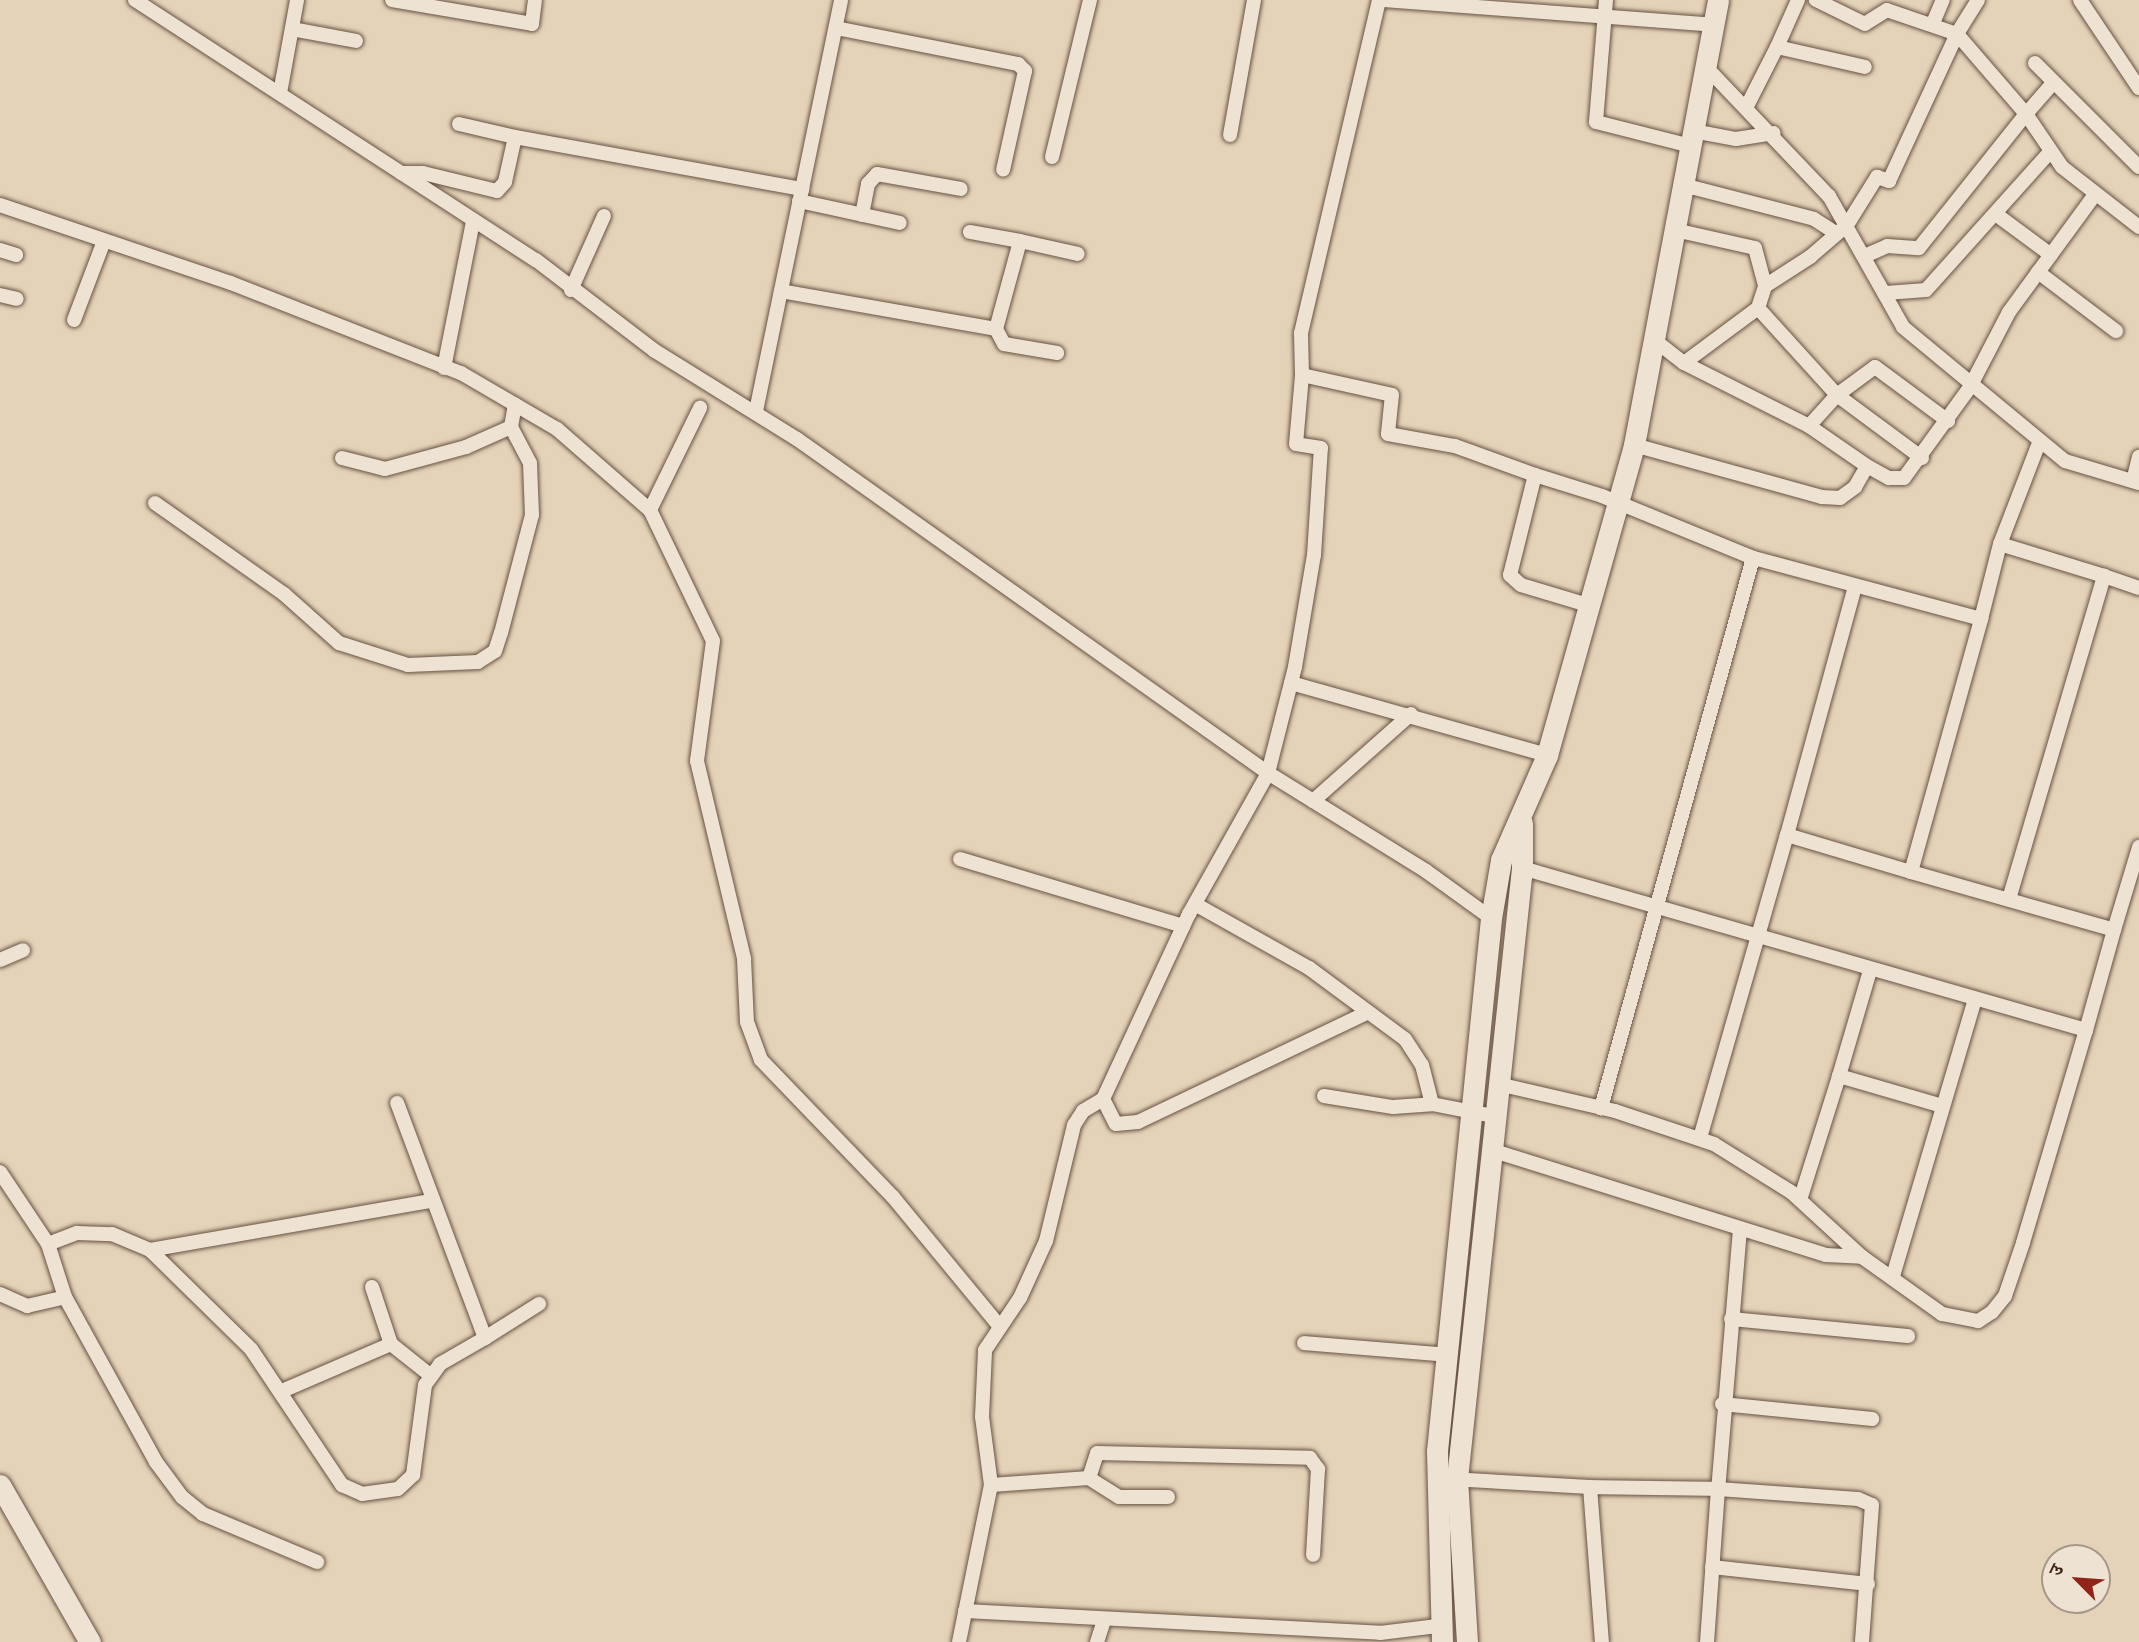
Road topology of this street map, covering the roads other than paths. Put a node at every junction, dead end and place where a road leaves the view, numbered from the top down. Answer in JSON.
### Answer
{"nodes":[{"id":1,"x":135,"y":0,"type":"edge"},
{"id":2,"x":297,"y":0,"type":"edge"},
{"id":3,"x":392,"y":0,"type":"edge"},
{"id":4,"x":535,"y":0,"type":"edge"},
{"id":5,"x":841,"y":0,"type":"edge"},
{"id":6,"x":1090,"y":0,"type":"edge"},
{"id":7,"x":1254,"y":0,"type":"edge"},
{"id":8,"x":1382,"y":0,"type":"edge"},
{"id":9,"x":1606,"y":0,"type":"edge"},
{"id":10,"x":1718,"y":0,"type":"edge"},
{"id":11,"x":1798,"y":0,"type":"edge"},
{"id":12,"x":1816,"y":0,"type":"edge"},
{"id":13,"x":1944,"y":0,"type":"edge"},
{"id":14,"x":1978,"y":0,"type":"edge"},
{"id":15,"x":2080,"y":0,"type":"edge"},
{"id":16,"x":1517,"y":6,"type":"edge"},
{"id":17,"x":1605,"y":19,"type":"junction"},
{"id":18,"x":1933,"y":23,"type":"junction"},
{"id":19,"x":1713,"y":25,"type":"junction"},
{"id":20,"x":836,"y":28,"type":"junction"},
{"id":21,"x":292,"y":29,"type":"junction"},
{"id":22,"x":1957,"y":34,"type":"junction"},
{"id":23,"x":356,"y":41,"type":"dead end"},
{"id":24,"x":1777,"y":47,"type":"junction"},
{"id":25,"x":2035,"y":63,"type":"dead end"},
{"id":26,"x":1706,"y":66,"type":"junction"},
{"id":27,"x":1865,"y":67,"type":"dead end"},
{"id":28,"x":2053,"y":83,"type":"junction"},
{"id":29,"x":2139,"y":88,"type":"edge"},
{"id":30,"x":280,"y":93,"type":"junction"},
{"id":31,"x":1745,"y":108,"type":"junction"},
{"id":32,"x":2026,"y":114,"type":"junction"},
{"id":33,"x":459,"y":124,"type":"dead end"},
{"id":34,"x":1774,"y":133,"type":"junction"},
{"id":35,"x":1230,"y":135,"type":"dead end"},
{"id":36,"x":515,"y":137,"type":"junction"},
{"id":37,"x":1692,"y":138,"type":"junction"},
{"id":38,"x":2050,"y":152,"type":"junction"},
{"id":39,"x":1052,"y":157,"type":"dead end"},
{"id":40,"x":2139,"y":167,"type":"edge"},
{"id":41,"x":1003,"y":170,"type":"dead end"},
{"id":42,"x":401,"y":173,"type":"junction"},
{"id":43,"x":1683,"y":185,"type":"junction"},
{"id":44,"x":961,"y":189,"type":"dead end"},
{"id":45,"x":800,"y":195,"type":"junction"},
{"id":46,"x":2094,"y":196,"type":"junction"},
{"id":47,"x":0,"y":205,"type":"edge"},
{"id":48,"x":862,"y":215,"type":"junction"},
{"id":49,"x":1997,"y":215,"type":"junction"},
{"id":50,"x":604,"y":216,"type":"dead end"},
{"id":51,"x":473,"y":221,"type":"junction"},
{"id":52,"x":900,"y":223,"type":"dead end"},
{"id":53,"x":2139,"y":227,"type":"edge"},
{"id":54,"x":1675,"y":230,"type":"junction"},
{"id":55,"x":1842,"y":230,"type":"junction"},
{"id":56,"x":970,"y":232,"type":"dead end"},
{"id":57,"x":104,"y":241,"type":"junction"},
{"id":58,"x":1020,"y":241,"type":"junction"},
{"id":59,"x":0,"y":250,"type":"edge"},
{"id":60,"x":1078,"y":254,"type":"dead end"},
{"id":61,"x":2051,"y":254,"type":"junction"},
{"id":62,"x":16,"y":255,"type":"dead end"},
{"id":63,"x":1867,"y":256,"type":"junction"},
{"id":64,"x":2038,"y":272,"type":"junction"},
{"id":65,"x":1766,"y":286,"type":"junction"},
{"id":66,"x":571,"y":290,"type":"junction"},
{"id":67,"x":781,"y":291,"type":"junction"},
{"id":68,"x":1886,"y":293,"type":"junction"},
{"id":69,"x":0,"y":295,"type":"edge"},
{"id":70,"x":17,"y":299,"type":"dead end"},
{"id":71,"x":1758,"y":308,"type":"junction"},
{"id":72,"x":74,"y":320,"type":"dead end"},
{"id":73,"x":996,"y":329,"type":"junction"},
{"id":74,"x":2116,"y":331,"type":"dead end"},
{"id":75,"x":1653,"y":338,"type":"junction"},
{"id":76,"x":1057,"y":354,"type":"dead end"},
{"id":77,"x":1684,"y":363,"type":"junction"},
{"id":78,"x":444,"y":368,"type":"junction"},
{"id":79,"x":1302,"y":375,"type":"junction"},
{"id":80,"x":1970,"y":387,"type":"junction"},
{"id":81,"x":1837,"y":395,"type":"junction"},
{"id":82,"x":515,"y":404,"type":"junction"},
{"id":83,"x":699,"y":408,"type":"dead end"},
{"id":84,"x":756,"y":411,"type":"junction"},
{"id":85,"x":1948,"y":421,"type":"junction"},
{"id":86,"x":1809,"y":426,"type":"junction"},
{"id":87,"x":511,"y":427,"type":"junction"},
{"id":88,"x":2039,"y":443,"type":"junction"},
{"id":89,"x":1634,"y":445,"type":"junction"},
{"id":90,"x":2139,"y":457,"type":"edge"},
{"id":91,"x":342,"y":458,"type":"dead end"},
{"id":92,"x":1922,"y":458,"type":"junction"},
{"id":93,"x":1867,"y":466,"type":"junction"},
{"id":94,"x":1535,"y":475,"type":"junction"},
{"id":95,"x":2136,"y":482,"type":"edge"},
{"id":96,"x":155,"y":503,"type":"dead end"},
{"id":97,"x":1619,"y":503,"type":"junction"},
{"id":98,"x":650,"y":510,"type":"junction"},
{"id":99,"x":2000,"y":544,"type":"junction"},
{"id":100,"x":1753,"y":558,"type":"junction"},
{"id":101,"x":2104,"y":576,"type":"junction"},
{"id":102,"x":1855,"y":587,"type":"junction"},
{"id":103,"x":2139,"y":588,"type":"edge"},
{"id":104,"x":1591,"y":606,"type":"junction"},
{"id":105,"x":1981,"y":620,"type":"junction"},
{"id":106,"x":1291,"y":683,"type":"junction"},
{"id":107,"x":1411,"y":714,"type":"junction"},
{"id":108,"x":1547,"y":755,"type":"junction"},
{"id":109,"x":1268,"y":773,"type":"junction"},
{"id":110,"x":1313,"y":801,"type":"junction"},
{"id":111,"x":1521,"y":814,"type":"junction"},
{"id":112,"x":1787,"y":835,"type":"junction"},
{"id":113,"x":2139,"y":847,"type":"edge"},
{"id":114,"x":960,"y":859,"type":"dead end"},
{"id":115,"x":1522,"y":868,"type":"junction"},
{"id":116,"x":1910,"y":872,"type":"junction"},
{"id":117,"x":2010,"y":899,"type":"junction"},
{"id":118,"x":1195,"y":904,"type":"junction"},
{"id":119,"x":1658,"y":906,"type":"junction"},
{"id":120,"x":1491,"y":918,"type":"junction"},
{"id":121,"x":1183,"y":926,"type":"junction"},
{"id":122,"x":2114,"y":930,"type":"junction"},
{"id":123,"x":1756,"y":937,"type":"junction"},
{"id":124,"x":23,"y":950,"type":"dead end"},
{"id":125,"x":0,"y":960,"type":"edge"},
{"id":126,"x":1870,"y":971,"type":"junction"},
{"id":127,"x":1974,"y":1002,"type":"junction"},
{"id":128,"x":1367,"y":1013,"type":"junction"},
{"id":129,"x":2086,"y":1030,"type":"junction"},
{"id":130,"x":1839,"y":1076,"type":"junction"},
{"id":131,"x":1498,"y":1084,"type":"junction"},
{"id":132,"x":1324,"y":1096,"type":"dead end"},
{"id":133,"x":1103,"y":1099,"type":"junction"},
{"id":134,"x":397,"y":1103,"type":"dead end"},
{"id":135,"x":1432,"y":1104,"type":"junction"},
{"id":136,"x":1942,"y":1107,"type":"junction"},
{"id":137,"x":1469,"y":1108,"type":"junction"},
{"id":138,"x":1601,"y":1108,"type":"junction"},
{"id":139,"x":1494,"y":1116,"type":"junction"},
{"id":140,"x":1700,"y":1138,"type":"junction"},
{"id":141,"x":1491,"y":1150,"type":"junction"},
{"id":142,"x":0,"y":1172,"type":"edge"},
{"id":143,"x":1800,"y":1200,"type":"junction"},
{"id":144,"x":430,"y":1201,"type":"junction"},
{"id":145,"x":1740,"y":1229,"type":"junction"},
{"id":146,"x":48,"y":1244,"type":"junction"},
{"id":147,"x":150,"y":1250,"type":"junction"},
{"id":148,"x":1862,"y":1257,"type":"junction"},
{"id":149,"x":1893,"y":1276,"type":"junction"},
{"id":150,"x":372,"y":1287,"type":"dead end"},
{"id":151,"x":0,"y":1294,"type":"edge"},
{"id":152,"x":65,"y":1297,"type":"junction"},
{"id":153,"x":539,"y":1304,"type":"dead end"},
{"id":154,"x":1731,"y":1319,"type":"junction"},
{"id":155,"x":1000,"y":1327,"type":"junction"},
{"id":156,"x":1908,"y":1336,"type":"dead end"},
{"id":157,"x":485,"y":1338,"type":"junction"},
{"id":158,"x":1304,"y":1343,"type":"dead end"},
{"id":159,"x":391,"y":1344,"type":"junction"},
{"id":160,"x":1449,"y":1355,"type":"junction"},
{"id":161,"x":430,"y":1375,"type":"junction"},
{"id":162,"x":282,"y":1391,"type":"junction"},
{"id":163,"x":1722,"y":1404,"type":"junction"},
{"id":164,"x":1872,"y":1419,"type":"dead end"},
{"id":165,"x":1089,"y":1478,"type":"junction"},
{"id":166,"x":1446,"y":1479,"type":"junction"},
{"id":167,"x":0,"y":1485,"type":"edge"},
{"id":168,"x":991,"y":1485,"type":"junction"},
{"id":169,"x":1590,"y":1487,"type":"junction"},
{"id":170,"x":1718,"y":1489,"type":"junction"},
{"id":171,"x":1168,"y":1497,"type":"dead end"},
{"id":172,"x":1313,"y":1555,"type":"dead end"},
{"id":173,"x":317,"y":1562,"type":"dead end"},
{"id":174,"x":1712,"y":1567,"type":"junction"},
{"id":175,"x":1868,"y":1584,"type":"junction"},
{"id":176,"x":965,"y":1611,"type":"junction"},
{"id":177,"x":1104,"y":1620,"type":"junction"},
{"id":178,"x":1218,"y":1626,"type":"junction"},
{"id":179,"x":1440,"y":1634,"type":"edge"},
{"id":180,"x":90,"y":1642,"type":"edge"},
{"id":181,"x":959,"y":1642,"type":"edge"},
{"id":182,"x":1097,"y":1642,"type":"edge"},
{"id":183,"x":1217,"y":1642,"type":"edge"},
{"id":184,"x":1467,"y":1642,"type":"edge"},
{"id":185,"x":1602,"y":1642,"type":"edge"},
{"id":186,"x":1707,"y":1642,"type":"edge"},
{"id":187,"x":1861,"y":1642,"type":"edge"}],
"edges":[{"from":1,"to":30,"type":"street"},
{"from":2,"to":21,"type":"street"},
{"from":3,"to":4,"type":"street"},
{"from":5,"to":20,"type":"street"},
{"from":6,"to":39,"type":"street"},
{"from":7,"to":35,"type":"street"},
{"from":8,"to":16,"type":"street"},
{"from":8,"to":79,"type":"street"},
{"from":9,"to":17,"type":"street"},
{"from":10,"to":19,"type":"street"},
{"from":11,"to":24,"type":"street"},
{"from":12,"to":18,"type":"street"},
{"from":13,"to":18,"type":"street"},
{"from":14,"to":22,"type":"street"},
{"from":15,"to":29,"type":"street"},
{"from":16,"to":17,"type":"street"},
{"from":17,"to":19,"type":"street"},
{"from":17,"to":37,"type":"street"},
{"from":18,"to":22,"type":"street"},
{"from":19,"to":26,"type":"street"},
{"from":20,"to":41,"type":"street"},
{"from":20,"to":45,"type":"street"},
{"from":21,"to":23,"type":"street"},
{"from":21,"to":30,"type":"street"},
{"from":22,"to":32,"type":"street"},
{"from":22,"to":55,"type":"street"},
{"from":24,"to":27,"type":"street"},
{"from":24,"to":31,"type":"street"},
{"from":25,"to":28,"type":"street"},
{"from":26,"to":31,"type":"street"},
{"from":26,"to":37,"type":"street"},
{"from":28,"to":32,"type":"street"},
{"from":28,"to":40,"type":"street"},
{"from":30,"to":42,"type":"street"},
{"from":31,"to":34,"type":"street"},
{"from":32,"to":38,"type":"street"},
{"from":32,"to":63,"type":"street"},
{"from":33,"to":36,"type":"street"},
{"from":34,"to":37,"type":"street"},
{"from":34,"to":55,"type":"street"},
{"from":36,"to":42,"type":"street"},
{"from":36,"to":45,"type":"street"},
{"from":37,"to":43,"type":"street"},
{"from":38,"to":46,"type":"street"},
{"from":38,"to":49,"type":"street"},
{"from":42,"to":51,"type":"street"},
{"from":43,"to":54,"type":"street"},
{"from":43,"to":55,"type":"street"},
{"from":44,"to":48,"type":"street"},
{"from":45,"to":48,"type":"street"},
{"from":45,"to":67,"type":"street"},
{"from":46,"to":53,"type":"street"},
{"from":46,"to":61,"type":"street"},
{"from":47,"to":57,"type":"street"},
{"from":48,"to":52,"type":"street"},
{"from":49,"to":61,"type":"street"},
{"from":49,"to":68,"type":"street"},
{"from":50,"to":66,"type":"street"},
{"from":51,"to":66,"type":"street"},
{"from":51,"to":78,"type":"street"},
{"from":54,"to":65,"type":"street"},
{"from":54,"to":75,"type":"street"},
{"from":55,"to":63,"type":"street"},
{"from":55,"to":65,"type":"street"},
{"from":56,"to":58,"type":"street"},
{"from":57,"to":72,"type":"street"},
{"from":57,"to":78,"type":"street"},
{"from":58,"to":60,"type":"street"},
{"from":58,"to":73,"type":"street"},
{"from":59,"to":62,"type":"street"},
{"from":61,"to":64,"type":"street"},
{"from":63,"to":68,"type":"street"},
{"from":64,"to":74,"type":"street"},
{"from":64,"to":80,"type":"street"},
{"from":65,"to":71,"type":"street"},
{"from":66,"to":84,"type":"street"},
{"from":67,"to":73,"type":"street"},
{"from":67,"to":84,"type":"street"},
{"from":68,"to":80,"type":"street"},
{"from":69,"to":70,"type":"street"},
{"from":71,"to":77,"type":"street"},
{"from":71,"to":81,"type":"street"},
{"from":73,"to":76,"type":"street"},
{"from":75,"to":77,"type":"street"},
{"from":75,"to":89,"type":"street"},
{"from":77,"to":86,"type":"street"},
{"from":78,"to":82,"type":"street"},
{"from":79,"to":94,"type":"street"},
{"from":79,"to":106,"type":"street"},
{"from":80,"to":85,"type":"street"},
{"from":80,"to":88,"type":"street"},
{"from":81,"to":85,"type":"street"},
{"from":81,"to":86,"type":"street"},
{"from":81,"to":92,"type":"street"},
{"from":82,"to":87,"type":"street"},
{"from":82,"to":98,"type":"street"},
{"from":83,"to":98,"type":"street"},
{"from":84,"to":109,"type":"street"},
{"from":85,"to":92,"type":"street"},
{"from":86,"to":93,"type":"street"},
{"from":87,"to":91,"type":"street"},
{"from":87,"to":96,"type":"street"},
{"from":88,"to":95,"type":"street"},
{"from":88,"to":99,"type":"street"},
{"from":89,"to":93,"type":"street"},
{"from":89,"to":97,"type":"street"},
{"from":90,"to":95,"type":"street"},
{"from":92,"to":93,"type":"street"},
{"from":94,"to":97,"type":"street"},
{"from":94,"to":104,"type":"street"},
{"from":97,"to":100,"type":"street"},
{"from":97,"to":104,"type":"street"},
{"from":98,"to":155,"type":"street"},
{"from":99,"to":101,"type":"street"},
{"from":99,"to":105,"type":"street"},
{"from":100,"to":102,"type":"street"},
{"from":100,"to":119,"type":"street"},
{"from":101,"to":103,"type":"street"},
{"from":101,"to":117,"type":"street"},
{"from":102,"to":105,"type":"street"},
{"from":102,"to":112,"type":"street"},
{"from":104,"to":108,"type":"street"},
{"from":105,"to":116,"type":"street"},
{"from":106,"to":107,"type":"street"},
{"from":106,"to":109,"type":"street"},
{"from":107,"to":108,"type":"street"},
{"from":107,"to":110,"type":"street"},
{"from":108,"to":111,"type":"street"},
{"from":109,"to":110,"type":"street"},
{"from":109,"to":118,"type":"street"},
{"from":110,"to":120,"type":"street"},
{"from":111,"to":115,"type":"street"},
{"from":111,"to":120,"type":"street"},
{"from":112,"to":116,"type":"street"},
{"from":112,"to":123,"type":"street"},
{"from":113,"to":122,"type":"street"},
{"from":114,"to":121,"type":"street"},
{"from":115,"to":119,"type":"street"},
{"from":115,"to":131,"type":"street"},
{"from":116,"to":117,"type":"street"},
{"from":117,"to":122,"type":"street"},
{"from":118,"to":121,"type":"street"},
{"from":118,"to":128,"type":"street"},
{"from":119,"to":123,"type":"street"},
{"from":119,"to":138,"type":"street"},
{"from":120,"to":137,"type":"street"},
{"from":121,"to":133,"type":"street"},
{"from":122,"to":129,"type":"street"},
{"from":123,"to":126,"type":"street"},
{"from":123,"to":140,"type":"street"},
{"from":124,"to":125,"type":"street"},
{"from":126,"to":127,"type":"street"},
{"from":126,"to":130,"type":"street"},
{"from":127,"to":129,"type":"street"},
{"from":127,"to":136,"type":"street"},
{"from":128,"to":133,"type":"street"},
{"from":128,"to":135,"type":"street"},
{"from":129,"to":149,"type":"street"},
{"from":130,"to":136,"type":"street"},
{"from":130,"to":143,"type":"street"},
{"from":131,"to":138,"type":"street"},
{"from":131,"to":139,"type":"street"},
{"from":132,"to":135,"type":"street"},
{"from":133,"to":155,"type":"street"},
{"from":134,"to":144,"type":"street"},
{"from":135,"to":137,"type":"street"},
{"from":136,"to":149,"type":"street"},
{"from":137,"to":139,"type":"street"},
{"from":137,"to":160,"type":"street"},
{"from":138,"to":140,"type":"street"},
{"from":139,"to":141,"type":"street"},
{"from":140,"to":143,"type":"street"},
{"from":141,"to":145,"type":"street"},
{"from":141,"to":166,"type":"street"},
{"from":142,"to":146,"type":"street"},
{"from":143,"to":148,"type":"street"},
{"from":144,"to":147,"type":"street"},
{"from":144,"to":157,"type":"street"},
{"from":145,"to":148,"type":"street"},
{"from":145,"to":154,"type":"street"},
{"from":146,"to":147,"type":"street"},
{"from":146,"to":152,"type":"street"},
{"from":147,"to":162,"type":"street"},
{"from":148,"to":149,"type":"street"},
{"from":150,"to":159,"type":"street"},
{"from":151,"to":152,"type":"street"},
{"from":152,"to":173,"type":"street"},
{"from":153,"to":157,"type":"street"},
{"from":154,"to":156,"type":"street"},
{"from":154,"to":163,"type":"street"},
{"from":155,"to":168,"type":"street"},
{"from":157,"to":161,"type":"street"},
{"from":158,"to":160,"type":"street"},
{"from":159,"to":161,"type":"street"},
{"from":159,"to":162,"type":"street"},
{"from":160,"to":166,"type":"street"},
{"from":161,"to":162,"type":"street"},
{"from":163,"to":164,"type":"street"},
{"from":163,"to":170,"type":"street"},
{"from":165,"to":168,"type":"street"},
{"from":165,"to":171,"type":"street"},
{"from":165,"to":172,"type":"street"},
{"from":166,"to":169,"type":"street"},
{"from":166,"to":179,"type":"street"},
{"from":166,"to":184,"type":"street"},
{"from":167,"to":180,"type":"street"},
{"from":168,"to":176,"type":"street"},
{"from":169,"to":170,"type":"street"},
{"from":169,"to":185,"type":"street"},
{"from":170,"to":174,"type":"street"},
{"from":170,"to":175,"type":"street"},
{"from":174,"to":175,"type":"street"},
{"from":174,"to":186,"type":"street"},
{"from":175,"to":187,"type":"street"},
{"from":176,"to":177,"type":"street"},
{"from":176,"to":181,"type":"street"},
{"from":177,"to":178,"type":"street"},
{"from":177,"to":182,"type":"street"},
{"from":178,"to":179,"type":"street"},
{"from":178,"to":183,"type":"street"}]}
